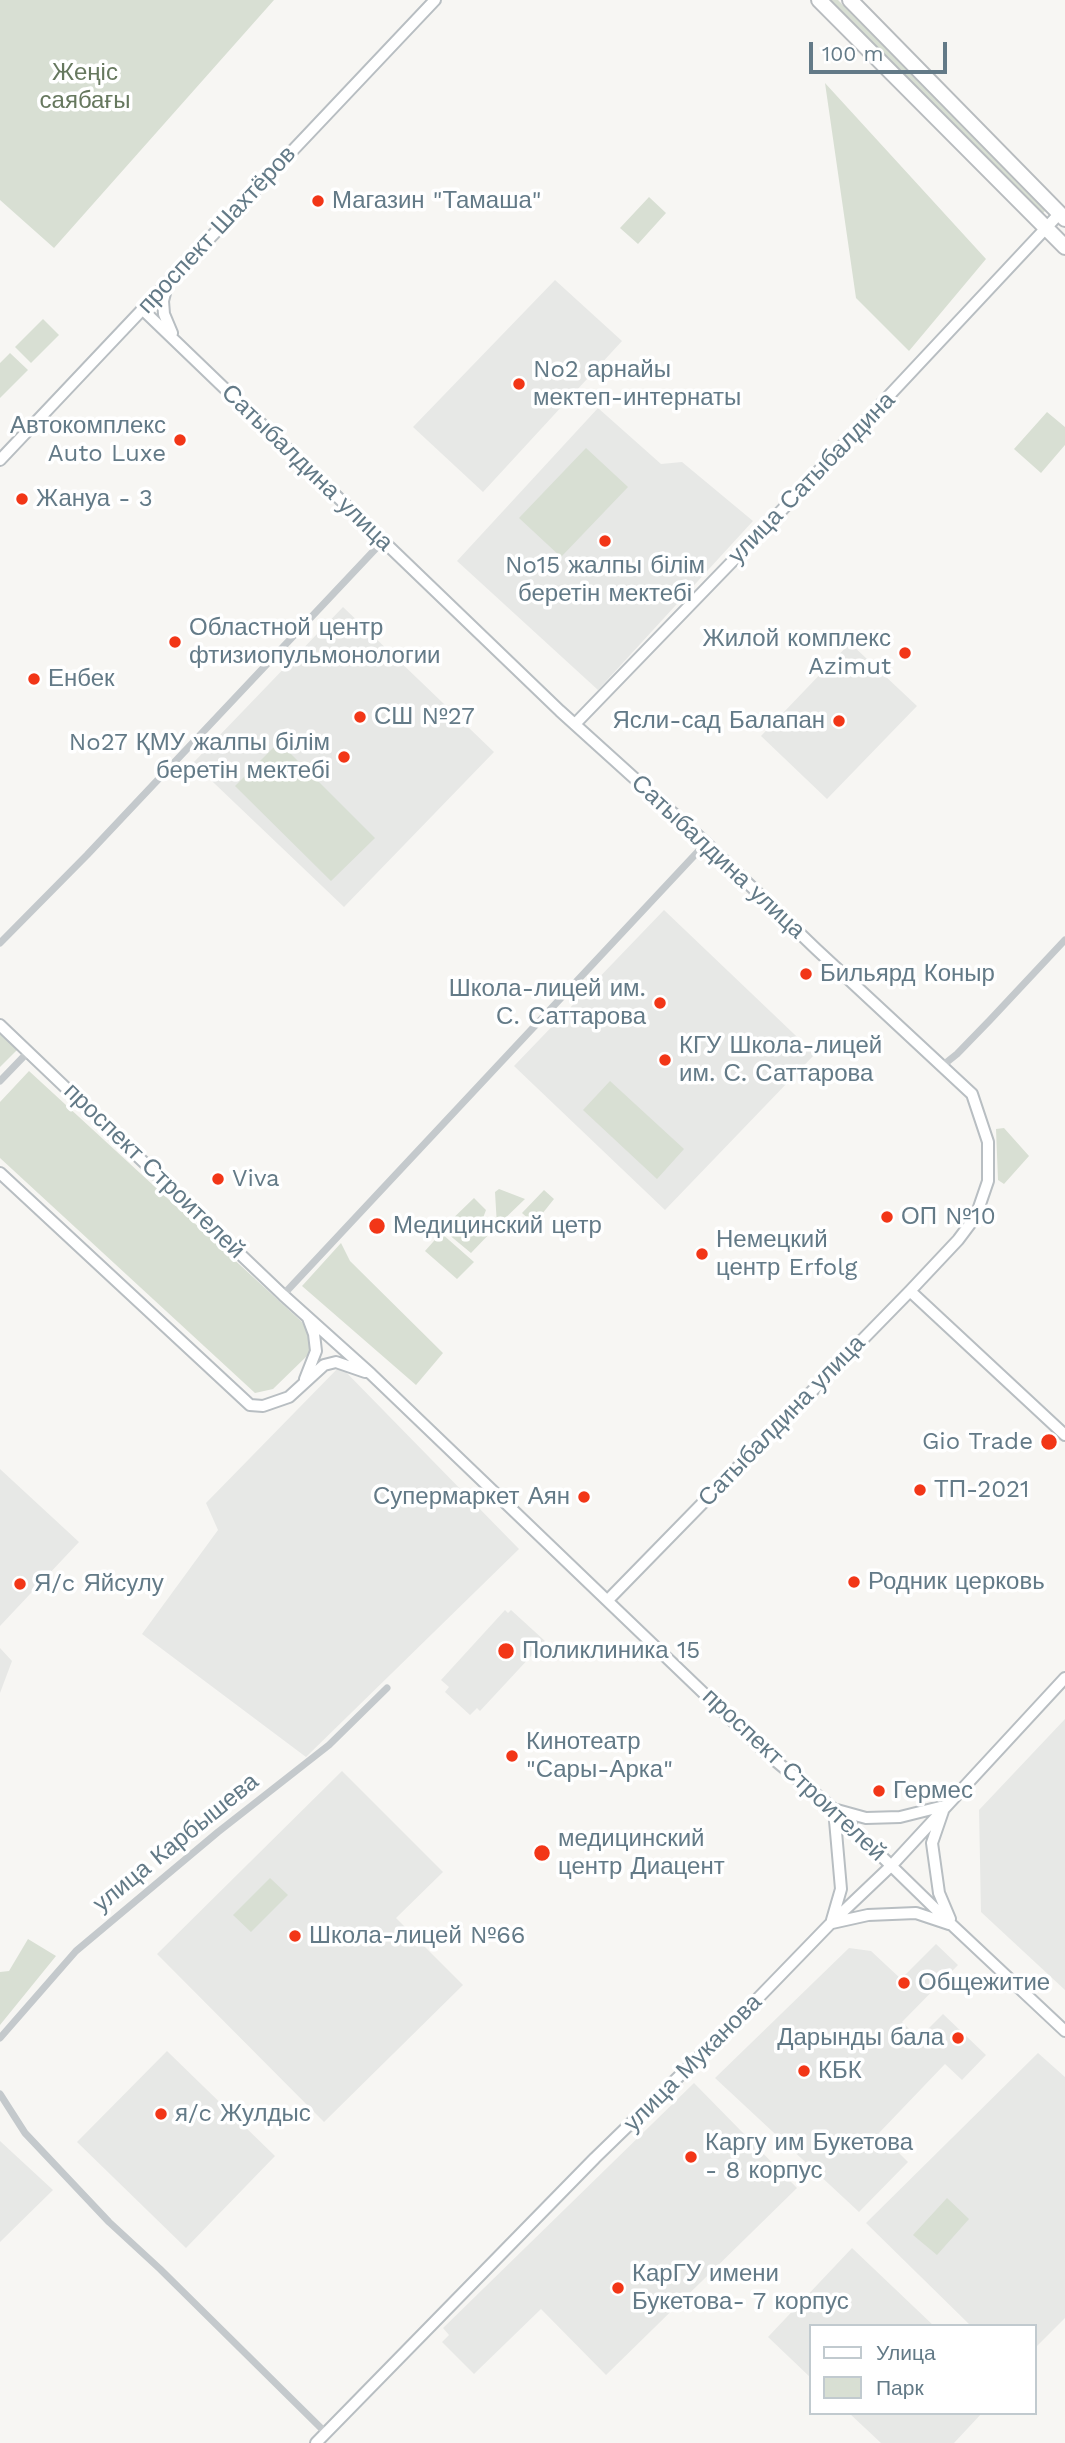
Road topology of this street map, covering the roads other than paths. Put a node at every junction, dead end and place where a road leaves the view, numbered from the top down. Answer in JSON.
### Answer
{"nodes":[{"id":1,"x":435,"y":0,"type":"edge"},
{"id":2,"x":819,"y":0,"type":"edge"},
{"id":3,"x":850,"y":0,"type":"edge"},
{"id":4,"x":1062,"y":216,"type":"edge"},
{"id":5,"x":1045,"y":228,"type":"junction"},
{"id":6,"x":1065,"y":247,"type":"edge"},
{"id":7,"x":170,"y":279,"type":"junction"},
{"id":8,"x":142,"y":309,"type":"junction"},
{"id":9,"x":176,"y":342,"type":"junction"},
{"id":10,"x":0,"y":460,"type":"edge"},
{"id":11,"x":382,"y":542,"type":"junction"},
{"id":12,"x":575,"y":724,"type":"junction"},
{"id":13,"x":706,"y":843,"type":"junction"},
{"id":14,"x":1065,"y":940,"type":"edge"},
{"id":15,"x":0,"y":943,"type":"edge"},
{"id":16,"x":0,"y":1025,"type":"edge"},
{"id":17,"x":29,"y":1051,"type":"junction"},
{"id":18,"x":942,"y":1066,"type":"junction"},
{"id":19,"x":0,"y":1081,"type":"edge"},
{"id":20,"x":0,"y":1173,"type":"edge"},
{"id":21,"x":910,"y":1291,"type":"junction"},
{"id":22,"x":283,"y":1295,"type":"junction"},
{"id":23,"x":308,"y":1316,"type":"junction"},
{"id":24,"x":371,"y":1374,"type":"junction"},
{"id":25,"x":302,"y":1385,"type":"junction"},
{"id":26,"x":1065,"y":1435,"type":"edge"},
{"id":27,"x":608,"y":1600,"type":"junction"},
{"id":28,"x":1065,"y":1678,"type":"edge"},
{"id":29,"x":387,"y":1688,"type":"dead end"},
{"id":30,"x":945,"y":1806,"type":"junction"},
{"id":31,"x":834,"y":1809,"type":"junction"},
{"id":32,"x":892,"y":1865,"type":"junction"},
{"id":33,"x":830,"y":1924,"type":"junction"},
{"id":34,"x":952,"y":1925,"type":"junction"},
{"id":35,"x":1065,"y":2031,"type":"edge"},
{"id":36,"x":0,"y":2038,"type":"edge"},
{"id":37,"x":0,"y":2094,"type":"edge"},
{"id":38,"x":326,"y":2433,"type":"junction"},
{"id":39,"x":316,"y":2443,"type":"edge"}],
"edges":[{"from":1,"to":7,"type":"main road","name":"проспект Шахтёров"},
{"from":2,"to":5,"type":"highway"},
{"from":3,"to":4,"type":"highway"},
{"from":4,"to":5,"type":"main road","name":"улица Сатыбалдина"},
{"from":5,"to":6,"type":"highway"},
{"from":5,"to":12,"type":"main road","name":"улица Сатыбалдина"},
{"from":7,"to":8,"type":"main road","name":"проспект Шахтёров"},
{"from":7,"to":9,"type":"main road"},
{"from":8,"to":9,"type":"main road","name":"Сатыбалдина улица"},
{"from":8,"to":10,"type":"main road","name":"проспект Шахтёров"},
{"from":9,"to":11,"type":"main road","name":"Сатыбалдина улица"},
{"from":11,"to":12,"type":"main road","name":"Сатыбалдина улица"},
{"from":11,"to":15,"type":"street"},
{"from":12,"to":13,"type":"main road","name":"Сатыбалдина улица"},
{"from":13,"to":18,"type":"main road","name":"Сатыбалдина улица"},
{"from":13,"to":22,"type":"street"},
{"from":14,"to":18,"type":"street"},
{"from":16,"to":17,"type":"main road","name":"проспект Строителей"},
{"from":17,"to":19,"type":"street"},
{"from":17,"to":22,"type":"main road","name":"проспект Строителей"},
{"from":18,"to":21,"type":"main road","name":"Сатыбалдина улица"},
{"from":20,"to":25,"type":"main road","name":"проспект Строителей"},
{"from":21,"to":26,"type":"main road"},
{"from":21,"to":27,"type":"main road","name":"Сатыбалдина улица"},
{"from":22,"to":23,"type":"main road","name":"проспект Строителей"},
{"from":23,"to":24,"type":"main road","name":"проспект Строителей"},
{"from":23,"to":25,"type":"main road"},
{"from":24,"to":25,"type":"main road","name":"проспект Строителей"},
{"from":24,"to":27,"type":"main road","name":"проспект Строителей"},
{"from":27,"to":31,"type":"main road","name":"проспект Строителей"},
{"from":28,"to":30,"type":"main road","name":"улица Муканова"},
{"from":29,"to":36,"type":"street","name":"улица Карбышева"},
{"from":30,"to":31,"type":"main road"},
{"from":30,"to":32,"type":"main road","name":"улица Муканова"},
{"from":30,"to":34,"type":"main road"},
{"from":31,"to":32,"type":"main road","name":"проспект Строителей"},
{"from":31,"to":33,"type":"main road"},
{"from":32,"to":33,"type":"main road","name":"улица Муканова"},
{"from":32,"to":34,"type":"main road","name":"проспект Строителей"},
{"from":33,"to":34,"type":"main road"},
{"from":33,"to":38,"type":"main road","name":"улица Муканова"},
{"from":34,"to":35,"type":"main road","name":"проспект Строителей"},
{"from":37,"to":38,"type":"street"},
{"from":38,"to":39,"type":"main road","name":"улица Муканова"}]}
